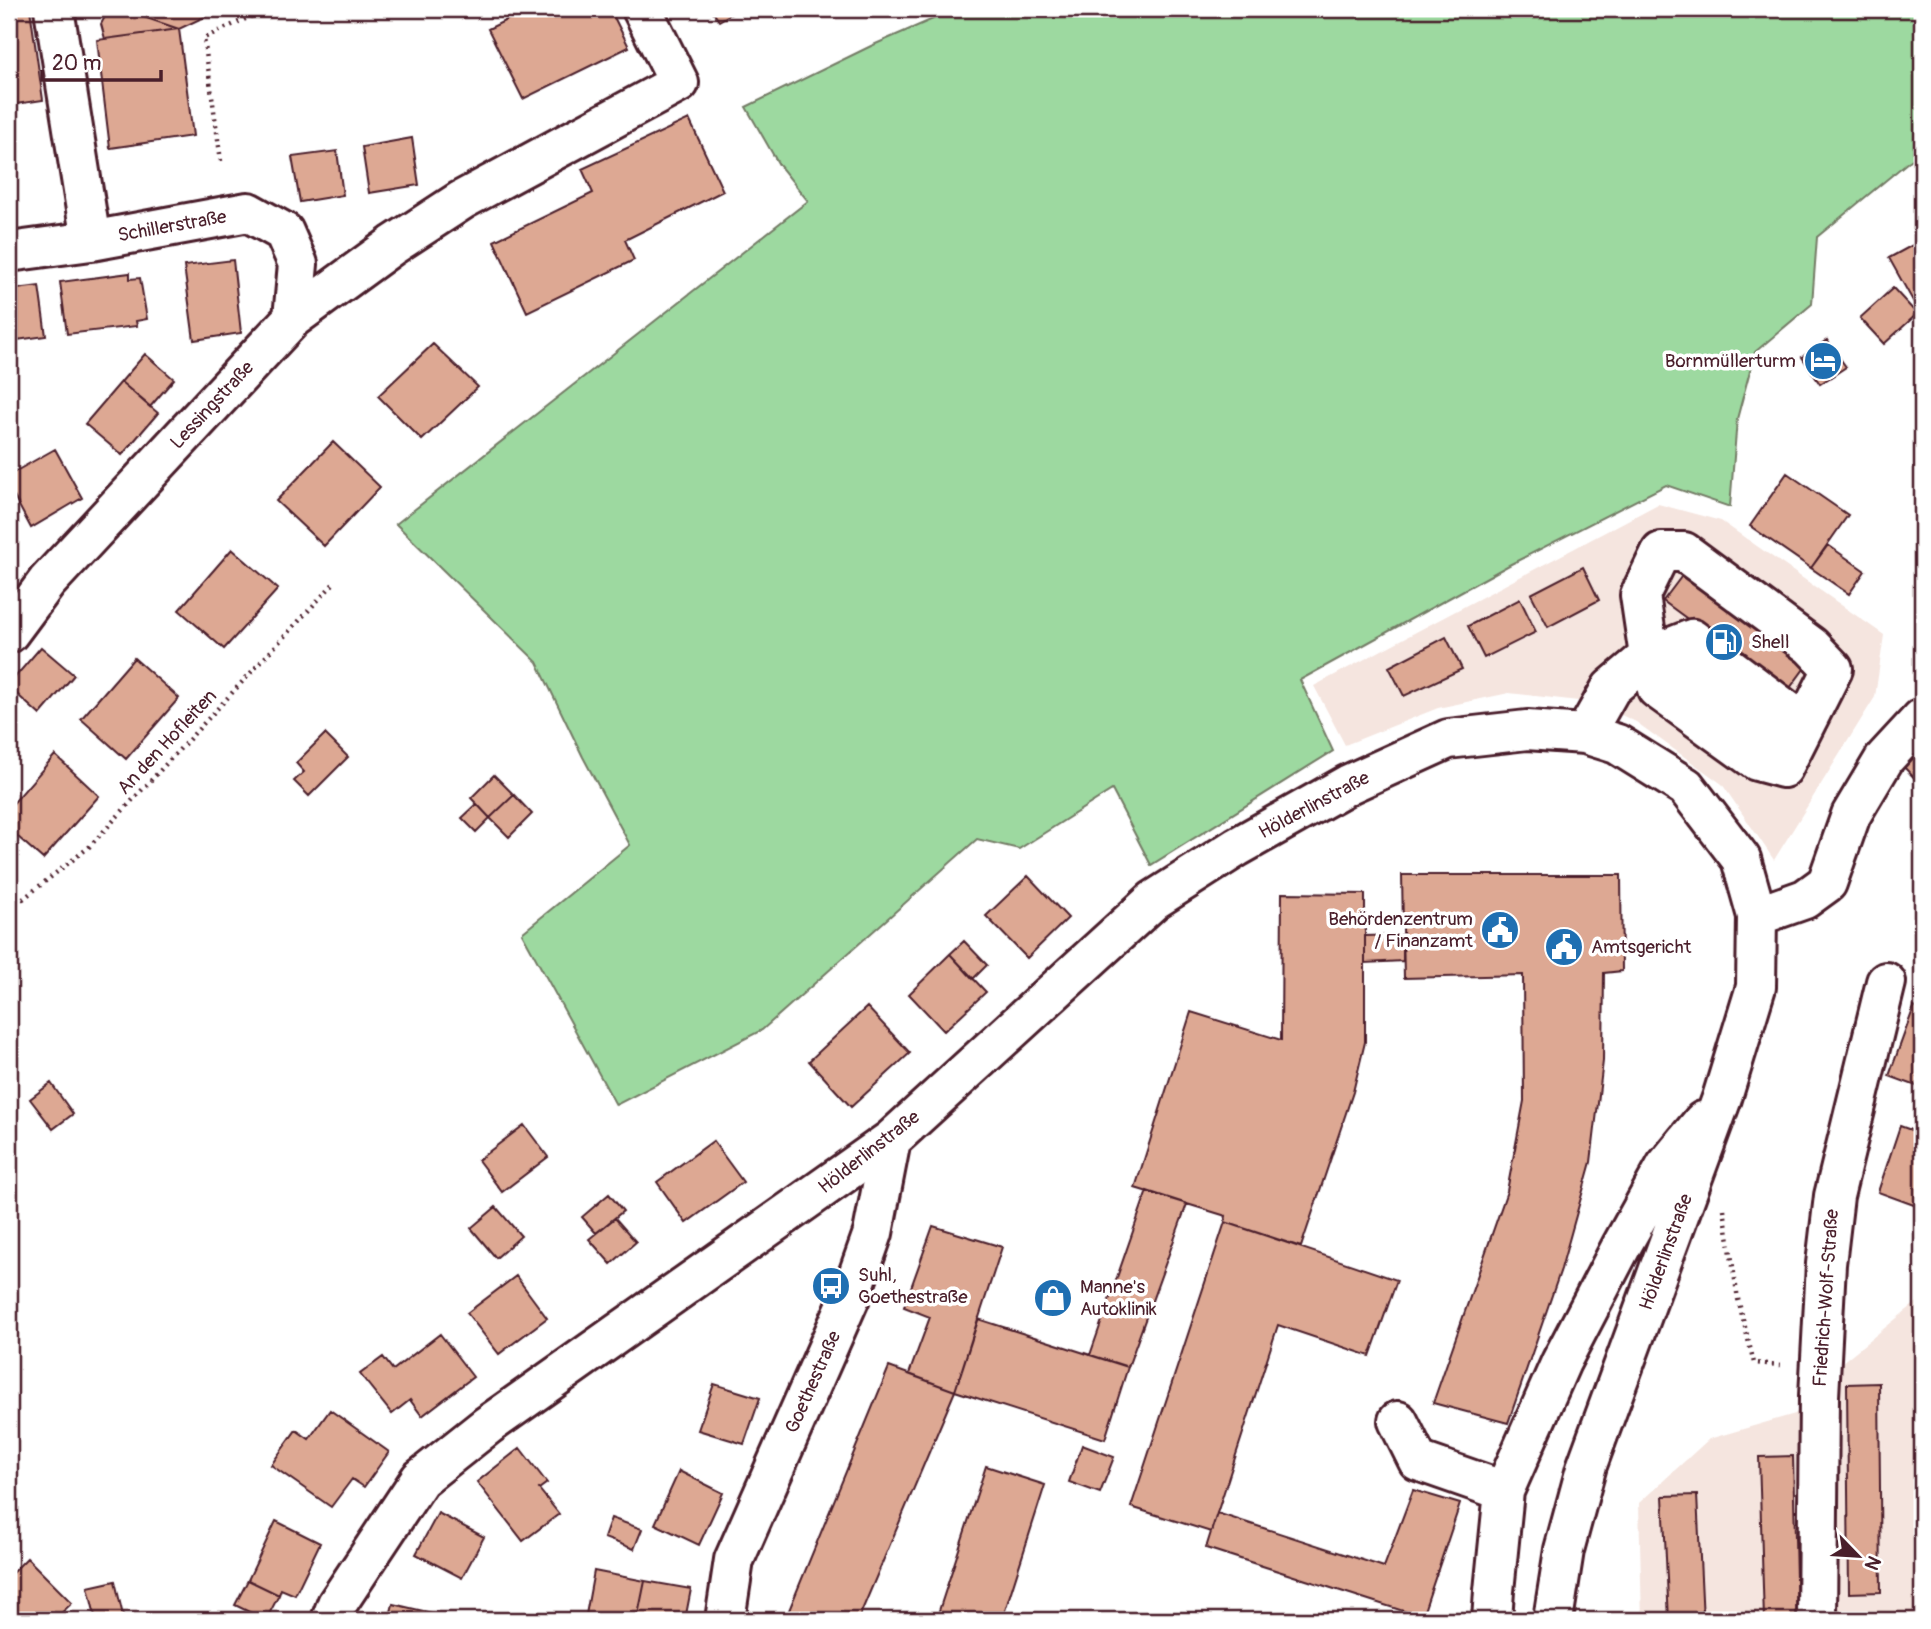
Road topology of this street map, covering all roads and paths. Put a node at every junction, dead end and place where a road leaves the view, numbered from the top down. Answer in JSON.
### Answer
{"nodes":[{"id":1,"x":54,"y":9,"type":"edge"},
{"id":2,"x":267,"y":9,"type":"edge"},
{"id":3,"x":642,"y":9,"type":"edge"},
{"id":4,"x":221,"y":161,"type":"dead end"},
{"id":5,"x":91,"y":241,"type":"junction"},
{"id":6,"x":9,"y":252,"type":"edge"},
{"id":7,"x":293,"y":318,"type":"junction"},
{"id":8,"x":47,"y":582,"type":"junction"},
{"id":9,"x":334,"y":583,"type":"dead end"},
{"id":10,"x":9,"y":584,"type":"edge"},
{"id":11,"x":9,"y":633,"type":"edge"},
{"id":12,"x":1649,"y":656,"type":"junction"},
{"id":13,"x":1922,"y":718,"type":"edge"},
{"id":14,"x":1585,"y":734,"type":"junction"},
{"id":15,"x":1783,"y":768,"type":"junction"},
{"id":16,"x":9,"y":895,"type":"edge"},
{"id":17,"x":1757,"y":916,"type":"junction"},
{"id":18,"x":1886,"y":982,"type":"dead end"},
{"id":19,"x":1722,"y":1098,"type":"junction"},
{"id":20,"x":891,"y":1140,"type":"junction"},
{"id":21,"x":1722,"y":1201,"type":"dead end"},
{"id":22,"x":1822,"y":1349,"type":"junction"},
{"id":23,"x":1398,"y":1421,"type":"dead end"},
{"id":24,"x":1504,"y":1491,"type":"junction"},
{"id":25,"x":331,"y":1620,"type":"edge"},
{"id":26,"x":725,"y":1620,"type":"edge"},
{"id":27,"x":1492,"y":1620,"type":"edge"},
{"id":28,"x":1553,"y":1620,"type":"edge"},
{"id":29,"x":1816,"y":1620,"type":"edge"}],
"edges":[{"from":1,"to":5,"type":"street"},
{"from":2,"to":4,"type":"path"},
{"from":3,"to":7,"type":"street","name":"Lessingstraße"},
{"from":5,"to":6,"type":"street","name":"Schillerstraße"},
{"from":5,"to":7,"type":"street","name":"Schillerstraße"},
{"from":7,"to":8,"type":"street","name":"Lessingstraße"},
{"from":8,"to":10,"type":"street"},
{"from":8,"to":11,"type":"street","name":"Lessingstraße"},
{"from":9,"to":16,"type":"path","name":"An den Hofleiten"},
{"from":12,"to":14,"type":"street"},
{"from":12,"to":15,"type":"street"},
{"from":12,"to":15,"type":"street"},
{"from":12,"to":15,"type":"street"},
{"from":13,"to":17,"type":"street"},
{"from":14,"to":17,"type":"street","name":"Hölderlinstraße"},
{"from":14,"to":20,"type":"street","name":"Hölderlinstraße"},
{"from":17,"to":19,"type":"street","name":"Hölderlinstraße"},
{"from":18,"to":22,"type":"street","name":"Friedrich-Wolf-Straße"},
{"from":19,"to":24,"type":"street"},
{"from":19,"to":28,"type":"street","name":"Hölderlinstraße"},
{"from":20,"to":25,"type":"street","name":"Hölderlinstraße"},
{"from":20,"to":26,"type":"street","name":"Goethestraße"},
{"from":21,"to":22,"type":"path"},
{"from":22,"to":29,"type":"street","name":"Friedrich-Wolf-Straße"},
{"from":23,"to":24,"type":"street"},
{"from":24,"to":27,"type":"street"}]}
